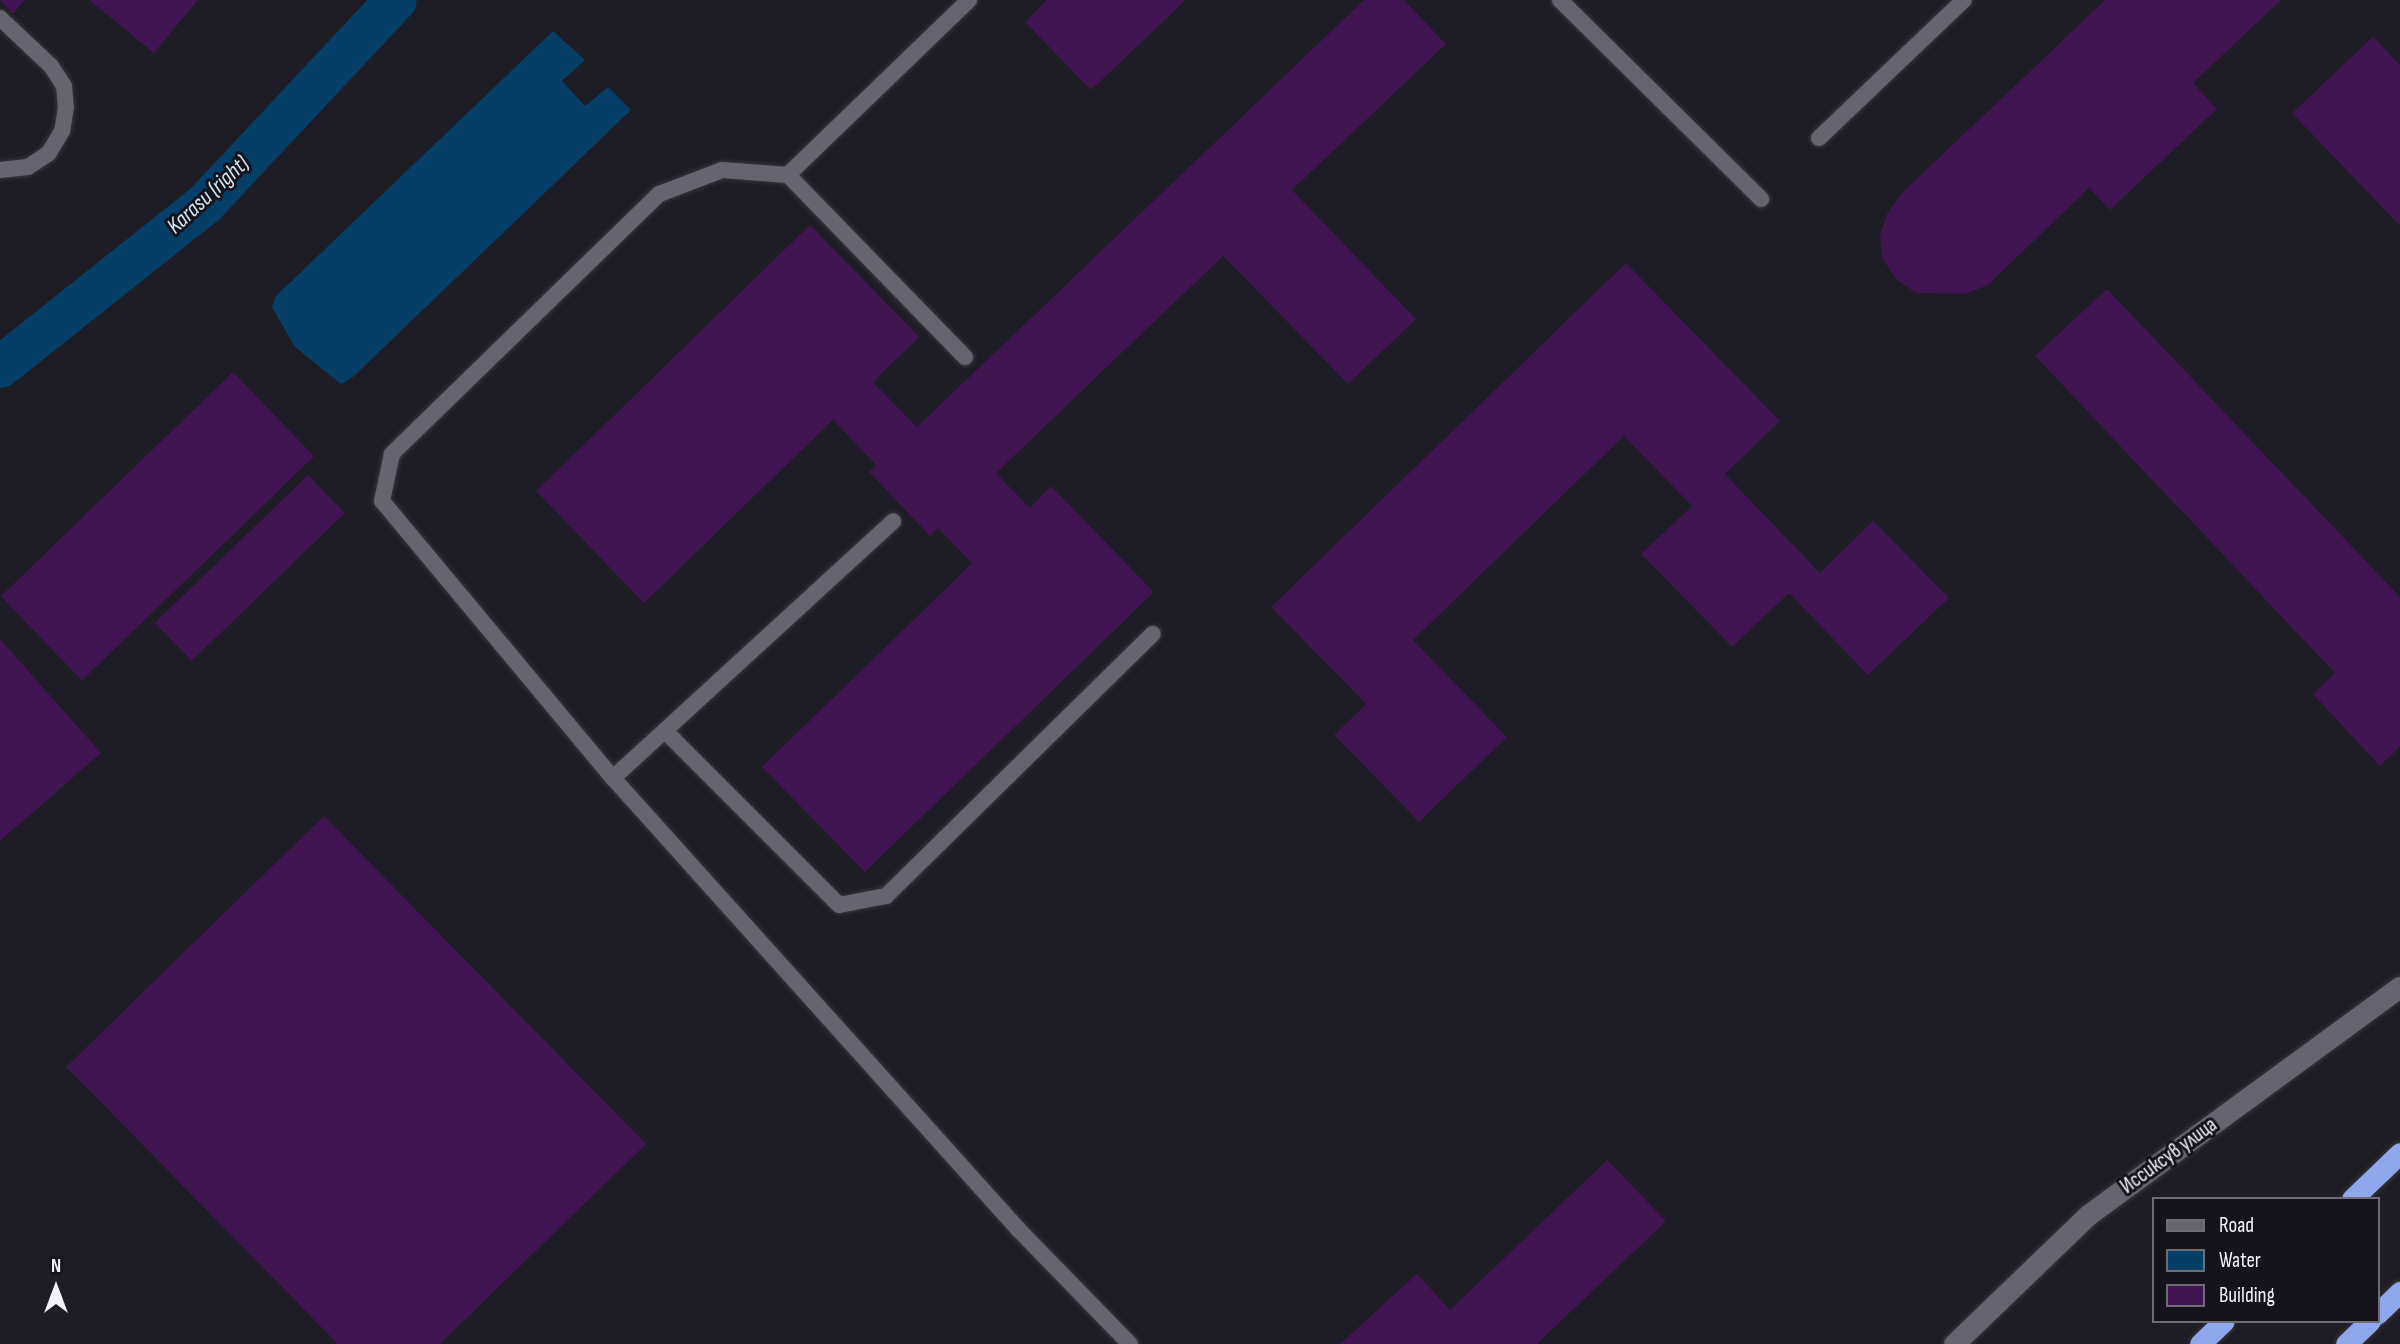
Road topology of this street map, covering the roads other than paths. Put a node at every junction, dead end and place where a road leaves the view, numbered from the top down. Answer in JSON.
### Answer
{"nodes":[{"id":1,"x":969,"y":0,"type":"edge"},
{"id":2,"x":1560,"y":0,"type":"edge"},
{"id":3,"x":1964,"y":0,"type":"edge"},
{"id":4,"x":0,"y":18,"type":"edge"},
{"id":5,"x":1819,"y":138,"type":"dead end"},
{"id":6,"x":0,"y":170,"type":"edge"},
{"id":7,"x":788,"y":176,"type":"junction"},
{"id":8,"x":1761,"y":199,"type":"dead end"},
{"id":9,"x":965,"y":357,"type":"dead end"},
{"id":10,"x":893,"y":521,"type":"dead end"},
{"id":11,"x":1153,"y":634,"type":"dead end"},
{"id":12,"x":665,"y":730,"type":"junction"},
{"id":13,"x":613,"y":778,"type":"junction"},
{"id":14,"x":2400,"y":987,"type":"edge"},
{"id":15,"x":2400,"y":1153,"type":"edge"},
{"id":16,"x":2354,"y":1197,"type":"edge"},
{"id":17,"x":2400,"y":1293,"type":"edge"},
{"id":18,"x":2379,"y":1312,"type":"edge"},
{"id":19,"x":2222,"y":1323,"type":"edge"},
{"id":20,"x":2368,"y":1323,"type":"edge"},
{"id":21,"x":1130,"y":1344,"type":"edge"},
{"id":22,"x":1954,"y":1344,"type":"edge"},
{"id":23,"x":2200,"y":1344,"type":"edge"},
{"id":24,"x":2346,"y":1344,"type":"edge"}],
"edges":[{"from":1,"to":7,"type":"lane"},
{"from":2,"to":8,"type":"lane"},
{"from":3,"to":5,"type":"lane"},
{"from":4,"to":6,"type":"lane"},
{"from":7,"to":9,"type":"lane"},
{"from":7,"to":13,"type":"lane"},
{"from":10,"to":12,"type":"lane"},
{"from":11,"to":12,"type":"lane"},
{"from":12,"to":13,"type":"lane"},
{"from":13,"to":21,"type":"lane"},
{"from":14,"to":22,"type":"street","name":"Иссиксув улица"},
{"from":15,"to":16,"type":"highway"},
{"from":17,"to":18,"type":"highway"},
{"from":19,"to":23,"type":"highway"},
{"from":20,"to":24,"type":"highway"}]}
